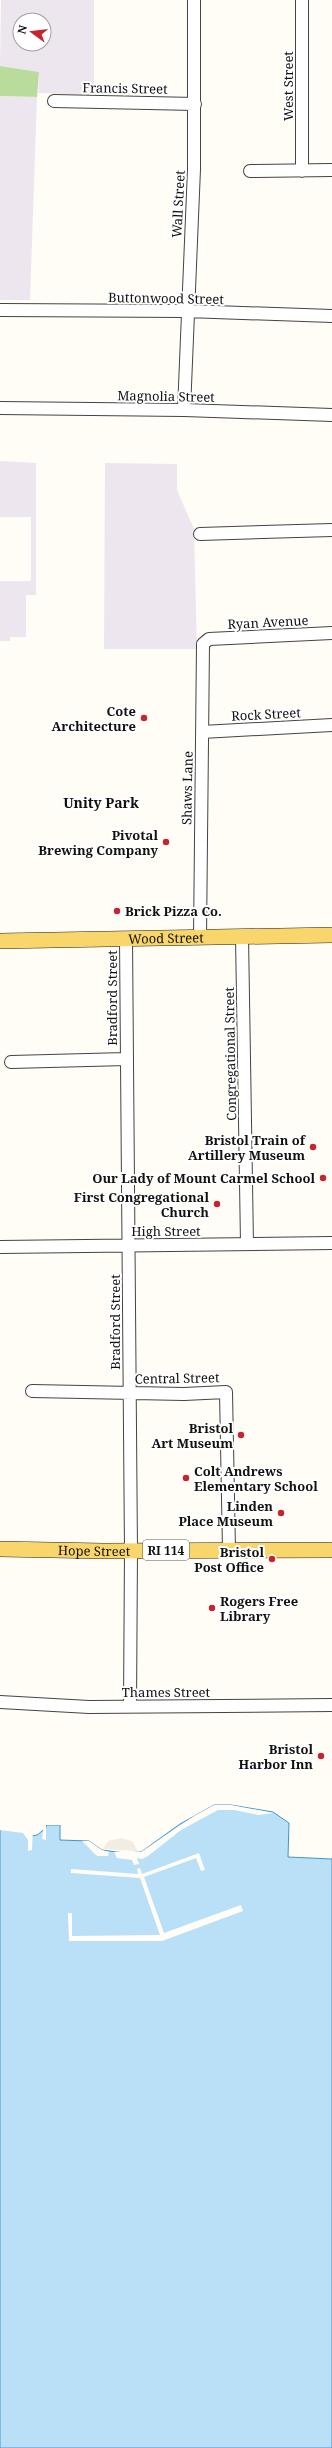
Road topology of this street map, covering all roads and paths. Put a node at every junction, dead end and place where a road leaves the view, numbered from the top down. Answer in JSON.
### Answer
{"nodes":[{"id":1,"x":194,"y":0,"type":"edge"},
{"id":2,"x":302,"y":0,"type":"edge"},
{"id":3,"x":54,"y":100,"type":"dead end"},
{"id":4,"x":194,"y":104,"type":"junction"},
{"id":5,"x":332,"y":170,"type":"edge"},
{"id":6,"x":250,"y":171,"type":"dead end"},
{"id":7,"x":302,"y":171,"type":"junction"},
{"id":8,"x":0,"y":310,"type":"edge"},
{"id":9,"x":187,"y":311,"type":"junction"},
{"id":10,"x":332,"y":316,"type":"edge"},
{"id":11,"x":0,"y":408,"type":"edge"},
{"id":12,"x":184,"y":410,"type":"junction"},
{"id":13,"x":332,"y":415,"type":"edge"},
{"id":14,"x":332,"y":530,"type":"edge"},
{"id":15,"x":200,"y":534,"type":"dead end"},
{"id":16,"x":332,"y":633,"type":"edge"},
{"id":17,"x":205,"y":641,"type":"joint"},
{"id":18,"x":332,"y":725,"type":"edge"},
{"id":19,"x":202,"y":732,"type":"junction"},
{"id":20,"x":332,"y":935,"type":"edge"},
{"id":21,"x":242,"y":936,"type":"junction"},
{"id":22,"x":200,"y":937,"type":"junction"},
{"id":23,"x":126,"y":938,"type":"junction"},
{"id":24,"x":0,"y":941,"type":"edge"},
{"id":25,"x":126,"y":1059,"type":"junction"},
{"id":26,"x":11,"y":1062,"type":"dead end"},
{"id":27,"x":332,"y":1243,"type":"edge"},
{"id":28,"x":247,"y":1244,"type":"junction"},
{"id":29,"x":129,"y":1245,"type":"junction"},
{"id":30,"x":0,"y":1247,"type":"edge"},
{"id":31,"x":32,"y":1391,"type":"dead end"},
{"id":32,"x":130,"y":1393,"type":"junction"},
{"id":33,"x":0,"y":1549,"type":"edge"},
{"id":34,"x":229,"y":1550,"type":"junction"},
{"id":35,"x":332,"y":1550,"type":"edge"},
{"id":36,"x":131,"y":1551,"type":"junction"},
{"id":37,"x":0,"y":1702,"type":"edge"},
{"id":38,"x":332,"y":1705,"type":"edge"},
{"id":39,"x":130,"y":1706,"type":"junction"}],
"edges":[{"from":1,"to":4,"type":"street","name":"Wall Street"},
{"from":2,"to":7,"type":"street","name":"West Street"},
{"from":3,"to":4,"type":"street","name":"Francis Street"},
{"from":4,"to":9,"type":"street","name":"Wall Street"},
{"from":5,"to":7,"type":"street"},
{"from":6,"to":7,"type":"street"},
{"from":8,"to":9,"type":"street","name":"Buttonwood Street"},
{"from":9,"to":10,"type":"street","name":"Buttonwood Street"},
{"from":9,"to":12,"type":"street","name":"Wall Street"},
{"from":11,"to":12,"type":"street","name":"Magnolia Street"},
{"from":12,"to":13,"type":"street","name":"Magnolia Street"},
{"from":14,"to":15,"type":"street"},
{"from":16,"to":17,"type":"street","name":"Ryan Avenue"},
{"from":17,"to":19,"type":"street","name":"Shaws Lane"},
{"from":18,"to":19,"type":"street","name":"Rock Street"},
{"from":19,"to":22,"type":"street","name":"Shaws Lane"},
{"from":20,"to":21,"type":"main road","name":"Wood Street"},
{"from":21,"to":22,"type":"main road","name":"Wood Street"},
{"from":21,"to":28,"type":"street","name":"Congregational Street"},
{"from":22,"to":23,"type":"main road","name":"Wood Street"},
{"from":23,"to":24,"type":"main road","name":"Wood Street"},
{"from":23,"to":25,"type":"street","name":"Bradford Street"},
{"from":25,"to":26,"type":"street"},
{"from":25,"to":29,"type":"street","name":"Bradford Street"},
{"from":27,"to":28,"type":"street","name":"High Street"},
{"from":28,"to":29,"type":"street","name":"High Street"},
{"from":29,"to":30,"type":"street","name":"High Street"},
{"from":29,"to":32,"type":"street","name":"Bradford Street"},
{"from":31,"to":32,"type":"street","name":"Central Street"},
{"from":32,"to":34,"type":"street","name":"Central Street"},
{"from":32,"to":36,"type":"street","name":"Bradford Street"},
{"from":33,"to":36,"type":"main road","name":"Hope Street","number":"RI 114"},
{"from":34,"to":35,"type":"main road","name":"Hope Street","number":"RI 114"},
{"from":34,"to":36,"type":"main road","name":"Hope Street","number":"RI 114"},
{"from":36,"to":39,"type":"street","name":"Bradford Street"},
{"from":37,"to":39,"type":"street","name":"Thames Street"},
{"from":38,"to":39,"type":"street","name":"Thames Street"}]}
